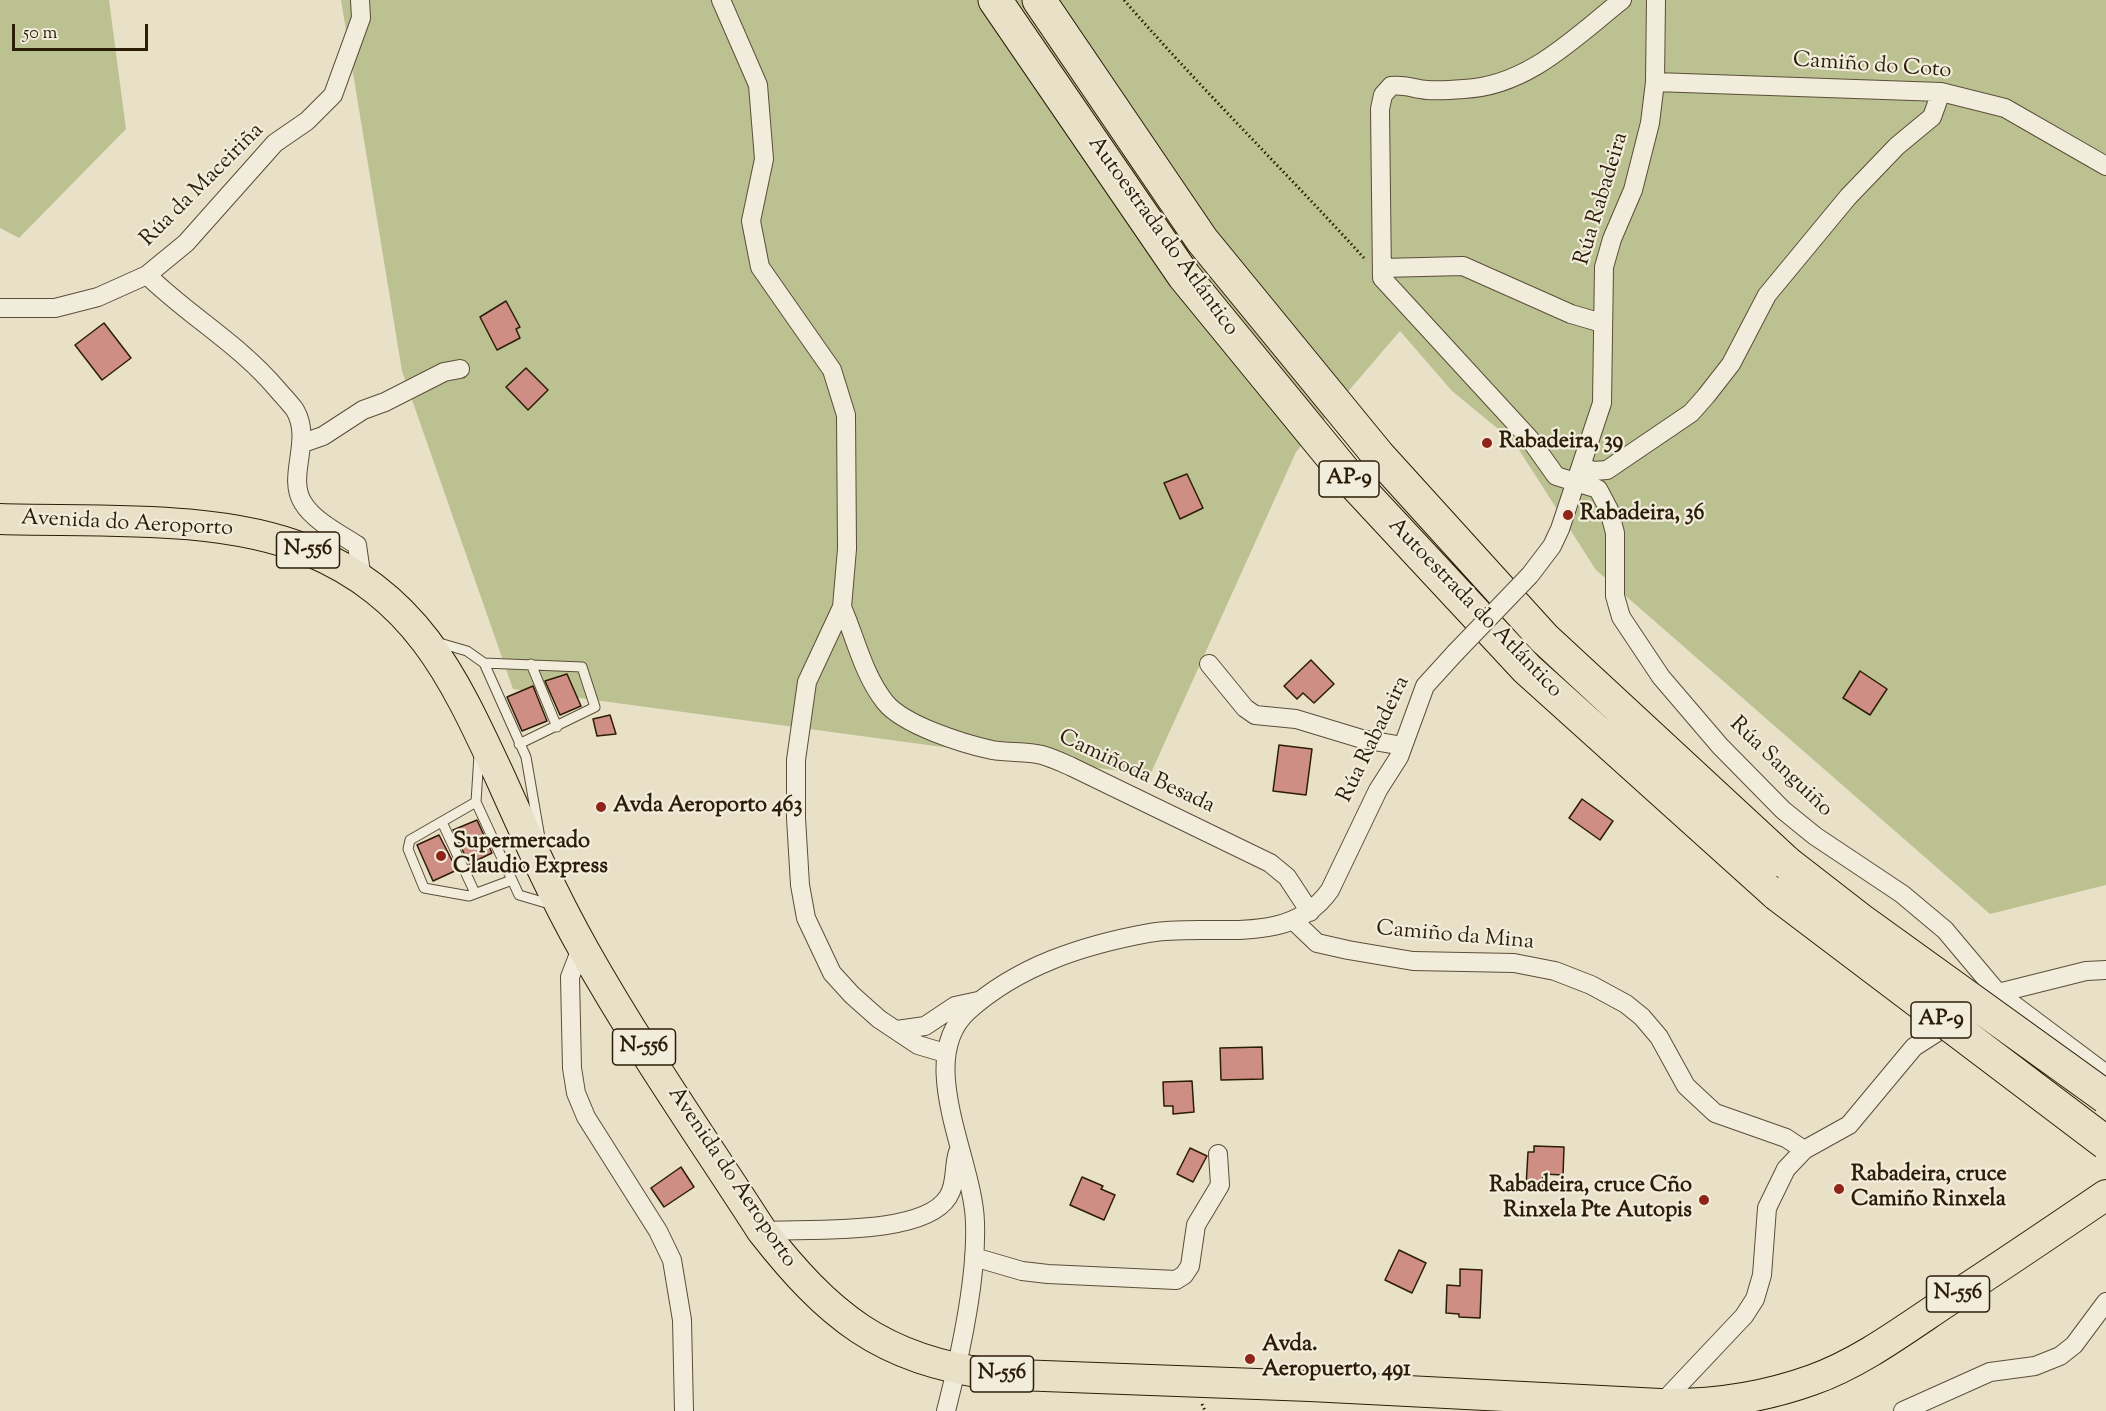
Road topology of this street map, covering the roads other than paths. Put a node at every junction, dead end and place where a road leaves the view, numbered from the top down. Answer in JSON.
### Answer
{"nodes":[{"id":1,"x":360,"y":0,"type":"edge"},
{"id":2,"x":721,"y":0,"type":"edge"},
{"id":3,"x":995,"y":0,"type":"edge"},
{"id":4,"x":1039,"y":0,"type":"edge"},
{"id":5,"x":1622,"y":0,"type":"edge"},
{"id":6,"x":1656,"y":0,"type":"edge"},
{"id":7,"x":1654,"y":82,"type":"junction"},
{"id":8,"x":1941,"y":92,"type":"junction"},
{"id":9,"x":2106,"y":166,"type":"edge"},
{"id":10,"x":1382,"y":273,"type":"junction"},
{"id":11,"x":147,"y":275,"type":"junction"},
{"id":12,"x":0,"y":308,"type":"edge"},
{"id":13,"x":1602,"y":323,"type":"junction"},
{"id":14,"x":460,"y":369,"type":"dead end"},
{"id":15,"x":303,"y":443,"type":"junction"},
{"id":16,"x":1578,"y":475,"type":"junction"},
{"id":17,"x":0,"y":519,"type":"edge"},
{"id":18,"x":362,"y":580,"type":"junction"},
{"id":19,"x":842,"y":607,"type":"junction"},
{"id":20,"x":427,"y":640,"type":"junction"},
{"id":21,"x":484,"y":663,"type":"junction"},
{"id":22,"x":531,"y":664,"type":"junction"},
{"id":23,"x":1209,"y":664,"type":"dead end"},
{"id":24,"x":557,"y":727,"type":"junction"},
{"id":25,"x":480,"y":735,"type":"junction"},
{"id":26,"x":519,"y":744,"type":"junction"},
{"id":27,"x":1403,"y":746,"type":"junction"},
{"id":28,"x":476,"y":802,"type":"junction"},
{"id":29,"x":442,"y":822,"type":"junction"},
{"id":30,"x":545,"y":873,"type":"junction"},
{"id":31,"x":512,"y":880,"type":"junction"},
{"id":32,"x":475,"y":893,"type":"junction"},
{"id":33,"x":562,"y":908,"type":"junction"},
{"id":34,"x":1303,"y":917,"type":"junction"},
{"id":35,"x":582,"y":946,"type":"junction"},
{"id":36,"x":2106,"y":970,"type":"edge"},
{"id":37,"x":1998,"y":993,"type":"junction"},
{"id":38,"x":979,"y":1001,"type":"junction"},
{"id":39,"x":897,"y":1030,"type":"junction"},
{"id":40,"x":945,"y":1053,"type":"junction"},
{"id":41,"x":2106,"y":1074,"type":"edge"},
{"id":42,"x":2106,"y":1097,"type":"edge"},
{"id":43,"x":2106,"y":1143,"type":"edge"},
{"id":44,"x":961,"y":1145,"type":"junction"},
{"id":45,"x":1804,"y":1150,"type":"junction"},
{"id":46,"x":1218,"y":1154,"type":"dead end"},
{"id":47,"x":2106,"y":1195,"type":"edge"},
{"id":48,"x":762,"y":1231,"type":"junction"},
{"id":49,"x":974,"y":1257,"type":"junction"},
{"id":50,"x":2106,"y":1302,"type":"edge"},
{"id":51,"x":956,"y":1369,"type":"junction"},
{"id":52,"x":1658,"y":1407,"type":"edge"},
{"id":53,"x":684,"y":1411,"type":"edge"},
{"id":54,"x":946,"y":1411,"type":"edge"},
{"id":55,"x":1903,"y":1411,"type":"edge"}],
"edges":[{"from":1,"to":11,"type":"street","name":"Rúa da Maceiriña"},
{"from":2,"to":19,"type":"street"},
{"from":3,"to":43,"type":"highway","name":"Autoestrada do Atlántico","number":"AP-9","bridge":true},
{"from":4,"to":42,"type":"highway","name":"Autoestrada do Atlántico","number":"AP-9","bridge":true},
{"from":5,"to":10,"type":"street"},
{"from":6,"to":7,"type":"street","name":"Rúa Rabadeira"},
{"from":7,"to":8,"type":"street","name":"Camiño do Coto"},
{"from":7,"to":13,"type":"street","name":"Rúa Rabadeira"},
{"from":8,"to":9,"type":"street","name":"Camiño do Coto"},
{"from":8,"to":16,"type":"street"},
{"from":10,"to":13,"type":"street"},
{"from":10,"to":16,"type":"street","name":"Rúa Sanguiño"},
{"from":11,"to":12,"type":"street","name":"Rúa da Maceiriña"},
{"from":11,"to":15,"type":"street"},
{"from":13,"to":16,"type":"street","name":"Rúa Rabadeira"},
{"from":14,"to":15,"type":"street"},
{"from":15,"to":18,"type":"street"},
{"from":16,"to":27,"type":"street","name":"Rúa Rabadeira","bridge":true},
{"from":16,"to":37,"type":"street","name":"Rúa Sanguiño"},
{"from":17,"to":18,"type":"main road","name":"Avenida do Aeroporto","number":"N-556"},
{"from":18,"to":20,"type":"main road","name":"Avenida do Aeroporto","number":"N-556"},
{"from":19,"to":34,"type":"street","name":"Camiñoda Besada"},
{"from":19,"to":39,"type":"street"},
{"from":20,"to":21,"type":"lane"},
{"from":20,"to":25,"type":"main road","name":"Avenida do Aeroporto","number":"N-556"},
{"from":21,"to":22,"type":"lane"},
{"from":21,"to":26,"type":"lane"},
{"from":22,"to":24,"type":"lane"},
{"from":22,"to":24,"type":"lane"},
{"from":23,"to":27,"type":"street"},
{"from":24,"to":26,"type":"lane"},
{"from":25,"to":28,"type":"lane"},
{"from":25,"to":30,"type":"main road","name":"Avenida do Aeroporto","number":"N-556"},
{"from":26,"to":30,"type":"lane"},
{"from":27,"to":34,"type":"street","name":"Rúa Rabadeira"},
{"from":28,"to":29,"type":"lane"},
{"from":28,"to":31,"type":"lane"},
{"from":29,"to":32,"type":"lane"},
{"from":29,"to":32,"type":"lane"},
{"from":30,"to":33,"type":"main road","name":"Avenida do Aeroporto","number":"N-556"},
{"from":31,"to":32,"type":"lane"},
{"from":31,"to":33,"type":"lane"},
{"from":33,"to":35,"type":"main road","name":"Avenida do Aeroporto","number":"N-556"},
{"from":34,"to":38,"type":"street"},
{"from":34,"to":45,"type":"street","name":"Camiño da Mina"},
{"from":35,"to":48,"type":"main road","name":"Avenida do Aeroporto","number":"N-556"},
{"from":35,"to":53,"type":"street"},
{"from":36,"to":37,"type":"street"},
{"from":37,"to":41,"type":"street","name":"Rúa Sanguiño"},
{"from":37,"to":45,"type":"street"},
{"from":38,"to":39,"type":"street"},
{"from":38,"to":40,"type":"street"},
{"from":39,"to":40,"type":"street"},
{"from":40,"to":44,"type":"street"},
{"from":44,"to":48,"type":"street"},
{"from":44,"to":49,"type":"street"},
{"from":45,"to":52,"type":"street"},
{"from":46,"to":49,"type":"street"},
{"from":47,"to":52,"type":"main road","name":"Avenida do Aeroporto","number":"N-556"},
{"from":48,"to":51,"type":"main road","name":"Avenida do Aeroporto","number":"N-556"},
{"from":49,"to":51,"type":"street"},
{"from":50,"to":55,"type":"street"},
{"from":51,"to":52,"type":"main road","name":"Avenida do Aeroporto","number":"N-556"},
{"from":51,"to":54,"type":"street"}]}
